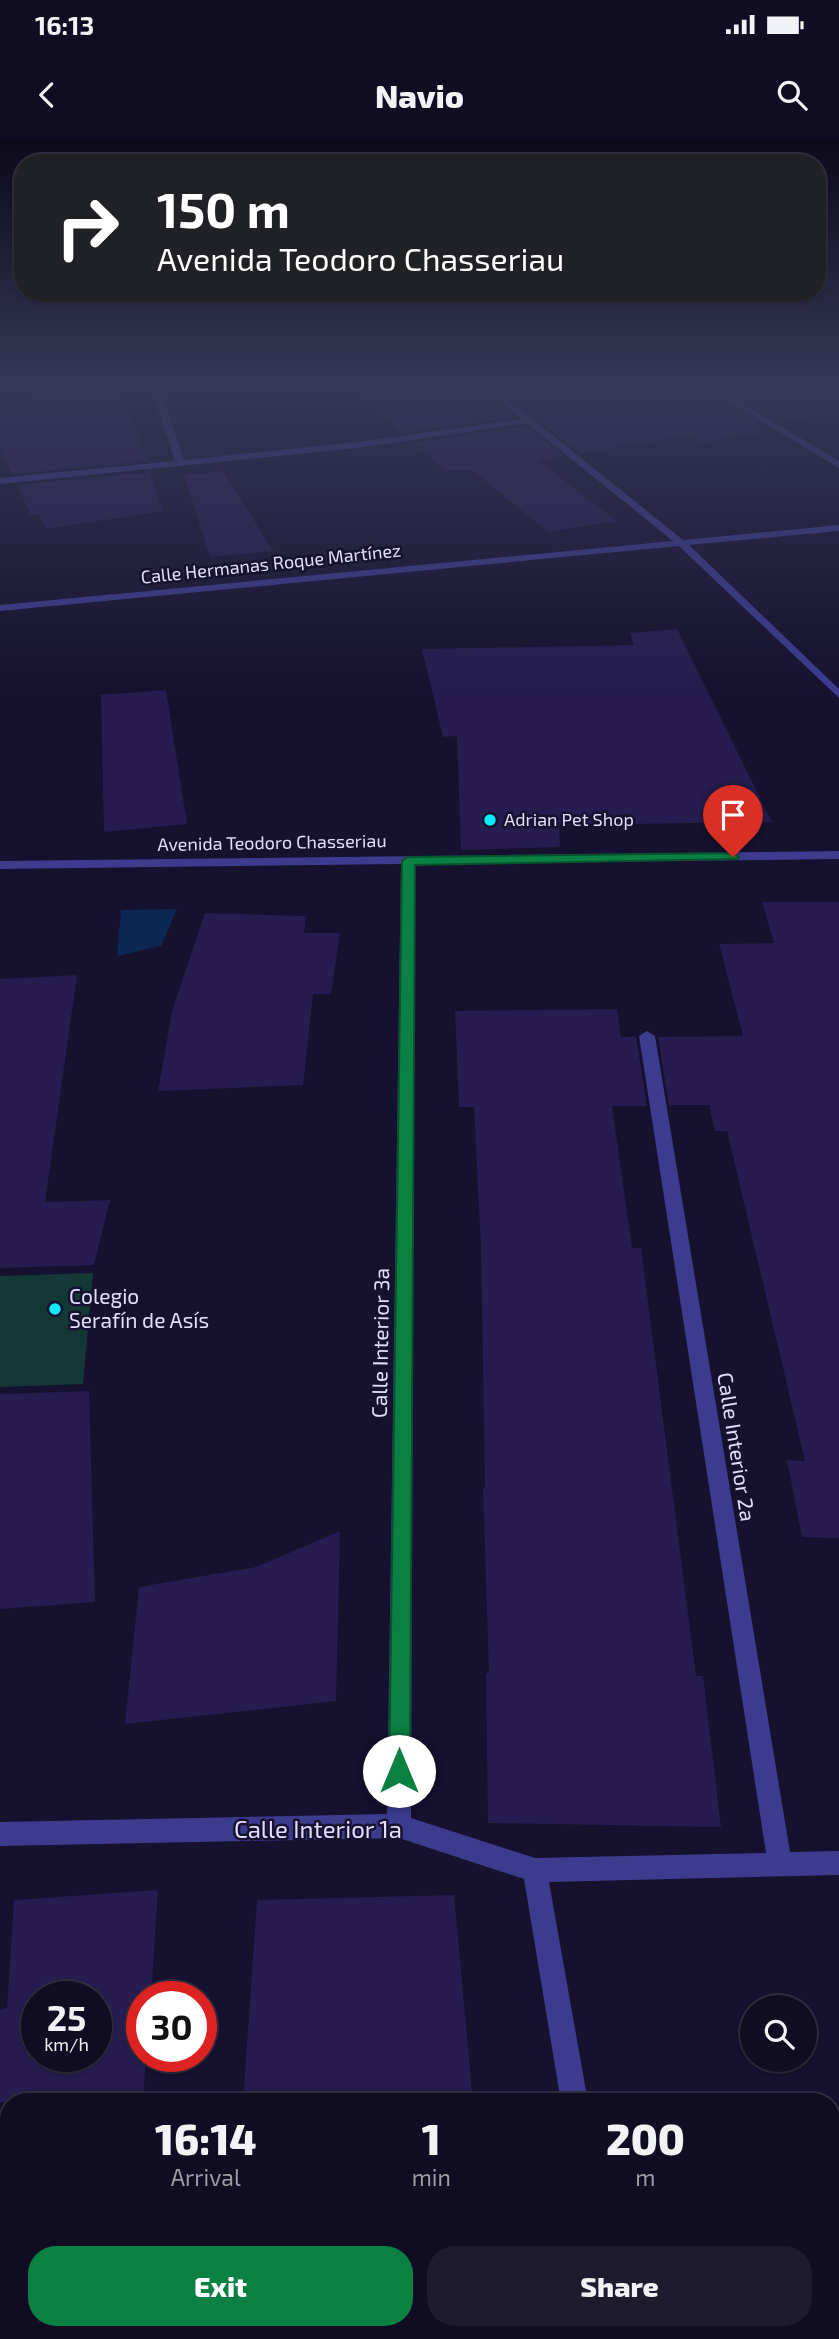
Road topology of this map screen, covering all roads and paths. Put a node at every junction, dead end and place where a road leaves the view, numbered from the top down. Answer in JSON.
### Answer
{"nodes":[{"id":1,"x":612,"y":487,"type":"edge"},
{"id":2,"x":839,"y":528,"type":"edge"},
{"id":3,"x":680,"y":542,"type":"junction"},
{"id":4,"x":0,"y":608,"type":"edge"},
{"id":5,"x":839,"y":695,"type":"edge"},
{"id":6,"x":839,"y":855,"type":"edge"},
{"id":7,"x":408,"y":861,"type":"junction"},
{"id":8,"x":0,"y":865,"type":"edge"},
{"id":9,"x":647,"y":1037,"type":"dead end"},
{"id":10,"x":398,"y":1826,"type":"junction"},
{"id":11,"x":0,"y":1834,"type":"edge"},
{"id":12,"x":839,"y":1863,"type":"edge"},
{"id":13,"x":780,"y":1864,"type":"junction"},
{"id":14,"x":534,"y":1870,"type":"junction"},
{"id":15,"x":573,"y":2093,"type":"edge"}],
"edges":[{"from":1,"to":3,"type":"street"},
{"from":2,"to":3,"type":"street","name":"Calle Hermanas Roque Martínez"},
{"from":3,"to":4,"type":"street","name":"Calle Hermanas Roque Martínez"},
{"from":3,"to":5,"type":"street"},
{"from":6,"to":7,"type":"street","name":"Avenida Teodoro Chasseriau"},
{"from":7,"to":8,"type":"street","name":"Avenida Teodoro Chasseriau"},
{"from":7,"to":10,"type":"street","name":"Calle Interior 3a"},
{"from":9,"to":13,"type":"street","name":"Calle Interior 2a"},
{"from":10,"to":11,"type":"street","name":"Calle Interior 1a"},
{"from":10,"to":14,"type":"street","name":"Calle Interior 1a"},
{"from":12,"to":13,"type":"street","name":"Calle Interior 1a"},
{"from":13,"to":14,"type":"street","name":"Calle Interior 1a"},
{"from":14,"to":15,"type":"street"}]}
